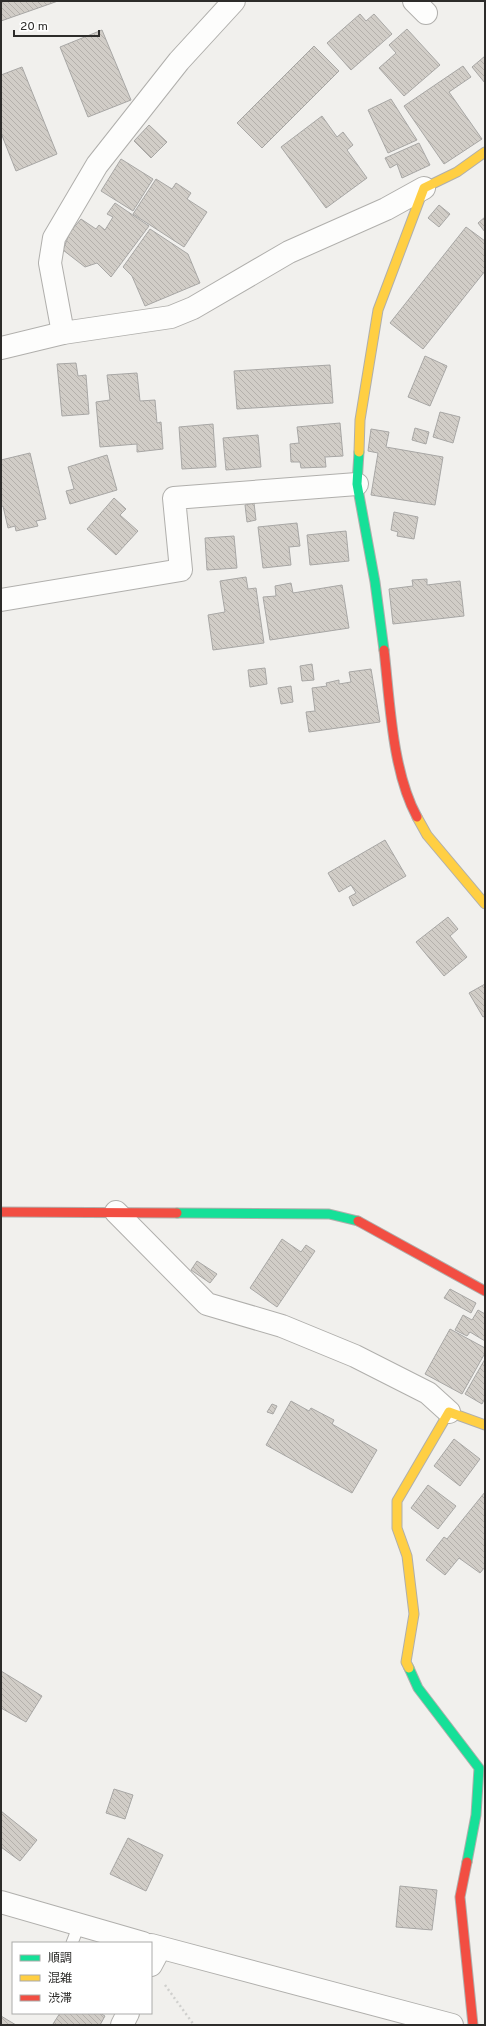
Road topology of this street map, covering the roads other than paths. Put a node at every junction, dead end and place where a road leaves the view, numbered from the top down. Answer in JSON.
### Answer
{"nodes":[{"id":1,"x":234,"y":1,"type":"edge"},
{"id":2,"x":485,"y":152,"type":"edge"},
{"id":3,"x":424,"y":188,"type":"junction"},
{"id":4,"x":63,"y":333,"type":"junction"},
{"id":5,"x":1,"y":348,"type":"edge"},
{"id":6,"x":356,"y":484,"type":"junction"},
{"id":7,"x":1,"y":600,"type":"edge"},
{"id":8,"x":485,"y":904,"type":"edge"},
{"id":9,"x":1,"y":1212,"type":"edge"},
{"id":10,"x":116,"y":1212,"type":"junction"},
{"id":11,"x":485,"y":1291,"type":"edge"},
{"id":12,"x":449,"y":1412,"type":"junction"},
{"id":13,"x":485,"y":1425,"type":"edge"},
{"id":14,"x":1,"y":1902,"type":"edge"},
{"id":15,"x":76,"y":1934,"type":"edge"},
{"id":16,"x":108,"y":1942,"type":"edge"},
{"id":17,"x":152,"y":1953,"type":"edge"},
{"id":18,"x":128,"y":2014,"type":"edge"},
{"id":19,"x":122,"y":2025,"type":"edge"},
{"id":20,"x":452,"y":2025,"type":"edge"},
{"id":21,"x":473,"y":2025,"type":"edge"}],
"edges":[{"from":1,"to":4,"type":"street"},
{"from":2,"to":3,"type":"street"},
{"from":3,"to":4,"type":"street"},
{"from":3,"to":6,"type":"street"},
{"from":4,"to":5,"type":"street"},
{"from":6,"to":7,"type":"street"},
{"from":6,"to":8,"type":"street"},
{"from":9,"to":10,"type":"street"},
{"from":10,"to":11,"type":"street"},
{"from":10,"to":12,"type":"street"},
{"from":12,"to":13,"type":"street"},
{"from":12,"to":21,"type":"street"},
{"from":14,"to":15,"type":"street"},
{"from":15,"to":16,"type":"street"},
{"from":17,"to":20,"type":"street"},
{"from":18,"to":19,"type":"street"}]}
